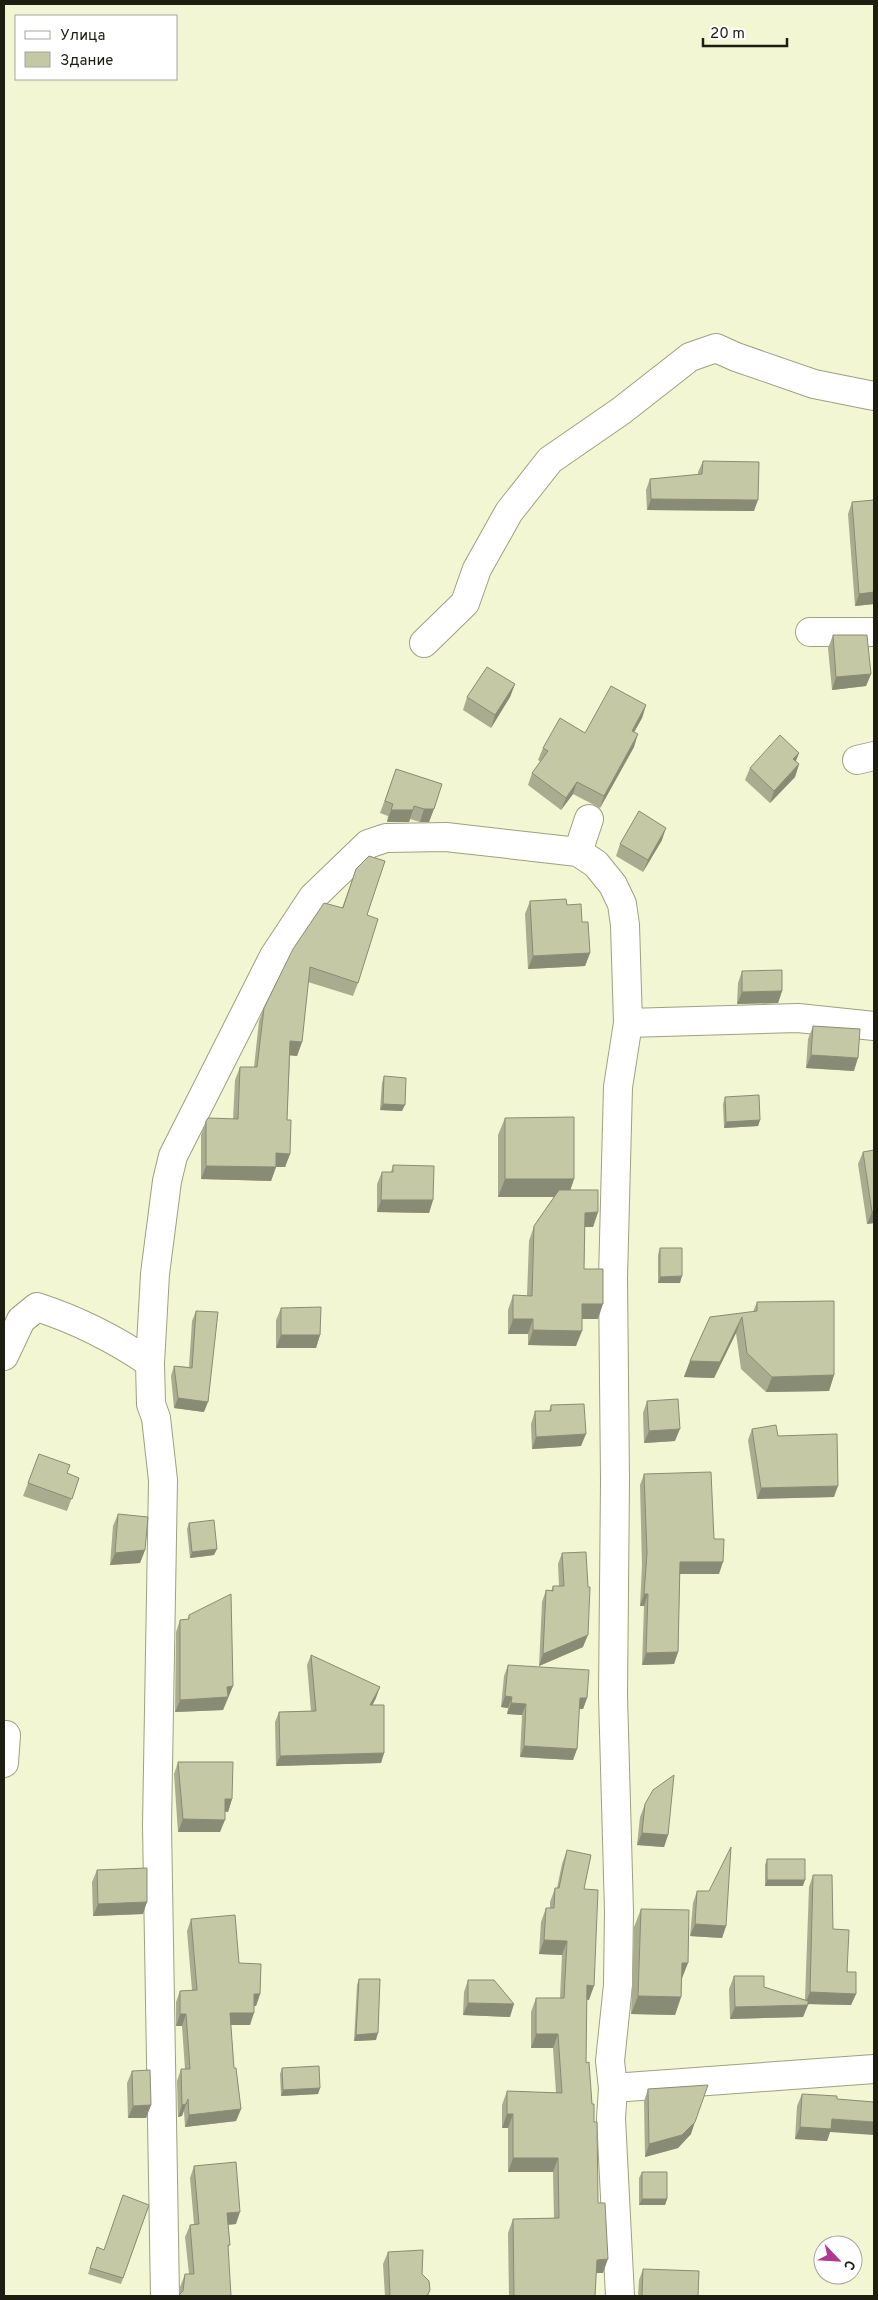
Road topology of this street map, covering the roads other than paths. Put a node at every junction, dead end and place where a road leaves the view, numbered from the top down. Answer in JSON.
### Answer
{"nodes":[{"id":1,"x":874,"y":396,"type":"edge"},
{"id":2,"x":810,"y":632,"type":"dead end"},
{"id":3,"x":874,"y":632,"type":"edge"},
{"id":4,"x":424,"y":643,"type":"dead end"},
{"id":5,"x":589,"y":819,"type":"dead end"},
{"id":6,"x":578,"y":852,"type":"junction"},
{"id":7,"x":628,"y":1023,"type":"junction"},
{"id":8,"x":874,"y":1026,"type":"edge"},
{"id":9,"x":4,"y":1356,"type":"edge"},
{"id":10,"x":150,"y":1362,"type":"junction"},
{"id":11,"x":6,"y":1734,"type":"dead end"},
{"id":12,"x":4,"y":1763,"type":"edge"},
{"id":13,"x":874,"y":2069,"type":"edge"},
{"id":14,"x":613,"y":2088,"type":"junction"},
{"id":15,"x":165,"y":2296,"type":"edge"},
{"id":16,"x":620,"y":2296,"type":"edge"}],
"edges":[{"from":1,"to":4,"type":"street"},
{"from":2,"to":3,"type":"street"},
{"from":5,"to":6,"type":"street"},
{"from":6,"to":7,"type":"street"},
{"from":6,"to":10,"type":"street"},
{"from":7,"to":8,"type":"street"},
{"from":7,"to":14,"type":"street"},
{"from":9,"to":10,"type":"street"},
{"from":10,"to":15,"type":"street"},
{"from":11,"to":12,"type":"street"},
{"from":13,"to":14,"type":"street"},
{"from":14,"to":16,"type":"street"}]}
